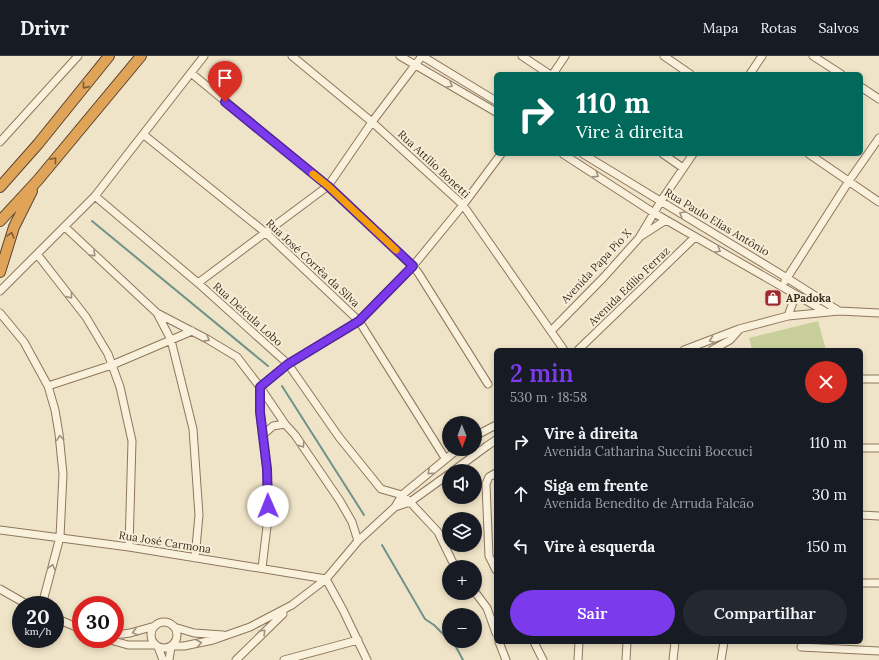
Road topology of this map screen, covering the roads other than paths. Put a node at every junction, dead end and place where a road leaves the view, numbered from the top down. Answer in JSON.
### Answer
{"nodes":[{"id":1,"x":78,"y":56,"type":"edge"},
{"id":2,"x":109,"y":56,"type":"edge"},
{"id":3,"x":141,"y":56,"type":"edge"},
{"id":4,"x":204,"y":56,"type":"edge"},
{"id":5,"x":292,"y":56,"type":"edge"},
{"id":6,"x":400,"y":56,"type":"edge"},
{"id":7,"x":422,"y":56,"type":"edge"},
{"id":8,"x":522,"y":56,"type":"edge"},
{"id":9,"x":565,"y":56,"type":"edge"},
{"id":10,"x":664,"y":56,"type":"edge"},
{"id":11,"x":762,"y":56,"type":"edge"},
{"id":12,"x":813,"y":56,"type":"edge"},
{"id":13,"x":416,"y":65,"type":"junction"},
{"id":14,"x":546,"y":72,"type":"edge"},
{"id":15,"x":553,"y":72,"type":"edge"},
{"id":16,"x":687,"y":72,"type":"edge"},
{"id":17,"x":751,"y":72,"type":"edge"},
{"id":18,"x":838,"y":72,"type":"edge"},
{"id":19,"x":191,"y":73,"type":"junction"},
{"id":20,"x":863,"y":88,"type":"edge"},
{"id":21,"x":879,"y":99,"type":"edge"},
{"id":22,"x":494,"y":100,"type":"edge"},
{"id":23,"x":494,"y":111,"type":"edge"},
{"id":24,"x":372,"y":122,"type":"junction"},
{"id":25,"x":144,"y":135,"type":"junction"},
{"id":26,"x":879,"y":138,"type":"edge"},
{"id":27,"x":0,"y":142,"type":"edge"},
{"id":28,"x":38,"y":144,"type":"junction"},
{"id":29,"x":500,"y":156,"type":"edge"},
{"id":30,"x":566,"y":156,"type":"edge"},
{"id":31,"x":586,"y":156,"type":"edge"},
{"id":32,"x":666,"y":156,"type":"edge"},
{"id":33,"x":692,"y":156,"type":"edge"},
{"id":34,"x":812,"y":156,"type":"edge"},
{"id":35,"x":683,"y":168,"type":"junction"},
{"id":36,"x":38,"y":180,"type":"junction"},
{"id":37,"x":0,"y":181,"type":"edge"},
{"id":38,"x":849,"y":181,"type":"junction"},
{"id":39,"x":0,"y":186,"type":"edge"},
{"id":40,"x":328,"y":186,"type":"junction"},
{"id":41,"x":96,"y":196,"type":"junction"},
{"id":42,"x":661,"y":201,"type":"junction"},
{"id":43,"x":879,"y":202,"type":"edge"},
{"id":44,"x":463,"y":205,"type":"junction"},
{"id":45,"x":654,"y":213,"type":"junction"},
{"id":46,"x":666,"y":220,"type":"junction"},
{"id":47,"x":0,"y":221,"type":"edge"},
{"id":48,"x":65,"y":227,"type":"junction"},
{"id":49,"x":266,"y":233,"type":"junction"},
{"id":50,"x":695,"y":237,"type":"junction"},
{"id":51,"x":639,"y":238,"type":"junction"},
{"id":52,"x":37,"y":254,"type":"junction"},
{"id":53,"x":413,"y":266,"type":"junction"},
{"id":54,"x":0,"y":272,"type":"edge"},
{"id":55,"x":787,"y":278,"type":"junction"},
{"id":56,"x":198,"y":283,"type":"junction"},
{"id":57,"x":782,"y":286,"type":"junction"},
{"id":58,"x":0,"y":291,"type":"edge"},
{"id":59,"x":793,"y":292,"type":"junction"},
{"id":60,"x":839,"y":311,"type":"junction"},
{"id":61,"x":826,"y":312,"type":"junction"},
{"id":62,"x":0,"y":313,"type":"edge"},
{"id":63,"x":157,"y":313,"type":"junction"},
{"id":64,"x":879,"y":313,"type":"edge"},
{"id":65,"x":788,"y":316,"type":"junction"},
{"id":66,"x":359,"y":321,"type":"junction"},
{"id":67,"x":739,"y":329,"type":"junction"},
{"id":68,"x":192,"y":331,"type":"junction"},
{"id":69,"x":551,"y":331,"type":"junction"},
{"id":70,"x":171,"y":340,"type":"junction"},
{"id":71,"x":563,"y":348,"type":"edge"},
{"id":72,"x":580,"y":348,"type":"edge"},
{"id":73,"x":689,"y":348,"type":"edge"},
{"id":74,"x":716,"y":348,"type":"edge"},
{"id":75,"x":288,"y":364,"type":"junction"},
{"id":76,"x":112,"y":365,"type":"junction"},
{"id":77,"x":863,"y":379,"type":"edge"},
{"id":78,"x":879,"y":379,"type":"edge"},
{"id":79,"x":488,"y":384,"type":"dead end"},
{"id":80,"x":48,"y":386,"type":"junction"},
{"id":81,"x":260,"y":387,"type":"junction"},
{"id":82,"x":285,"y":424,"type":"junction"},
{"id":83,"x":494,"y":426,"type":"edge"},
{"id":84,"x":482,"y":432,"type":"edge"},
{"id":85,"x":264,"y":434,"type":"junction"},
{"id":86,"x":494,"y":441,"type":"edge"},
{"id":87,"x":863,"y":448,"type":"edge"},
{"id":88,"x":879,"y":448,"type":"edge"},
{"id":89,"x":449,"y":456,"type":"edge"},
{"id":90,"x":446,"y":458,"type":"junction"},
{"id":91,"x":462,"y":464,"type":"edge"},
{"id":92,"x":494,"y":474,"type":"edge"},
{"id":93,"x":442,"y":479,"type":"edge"},
{"id":94,"x":402,"y":495,"type":"junction"},
{"id":95,"x":410,"y":502,"type":"junction"},
{"id":96,"x":395,"y":507,"type":"junction"},
{"id":97,"x":863,"y":515,"type":"edge"},
{"id":98,"x":879,"y":516,"type":"edge"},
{"id":99,"x":0,"y":530,"type":"edge"},
{"id":100,"x":60,"y":537,"type":"junction"},
{"id":101,"x":358,"y":541,"type":"junction"},
{"id":102,"x":129,"y":547,"type":"junction"},
{"id":103,"x":195,"y":558,"type":"junction"},
{"id":104,"x":452,"y":560,"type":"edge"},
{"id":105,"x":494,"y":566,"type":"edge"},
{"id":106,"x":262,"y":568,"type":"junction"},
{"id":107,"x":326,"y":579,"type":"junction"},
{"id":108,"x":863,"y":582,"type":"edge"},
{"id":109,"x":879,"y":584,"type":"edge"},
{"id":110,"x":0,"y":589,"type":"edge"},
{"id":111,"x":12,"y":596,"type":"edge"},
{"id":112,"x":44,"y":596,"type":"edge"},
{"id":113,"x":481,"y":600,"type":"edge"},
{"id":114,"x":292,"y":605,"type":"junction"},
{"id":115,"x":155,"y":626,"type":"junction"},
{"id":116,"x":174,"y":626,"type":"junction"},
{"id":117,"x":494,"y":627,"type":"edge"},
{"id":118,"x":124,"y":634,"type":"edge"},
{"id":119,"x":225,"y":636,"type":"junction"},
{"id":120,"x":358,"y":640,"type":"junction"},
{"id":121,"x":124,"y":644,"type":"edge"},
{"id":122,"x":500,"y":644,"type":"edge"},
{"id":123,"x":535,"y":644,"type":"edge"},
{"id":124,"x":579,"y":644,"type":"edge"},
{"id":125,"x":627,"y":644,"type":"edge"},
{"id":126,"x":675,"y":644,"type":"edge"},
{"id":127,"x":724,"y":644,"type":"edge"},
{"id":128,"x":157,"y":646,"type":"junction"},
{"id":129,"x":171,"y":646,"type":"junction"},
{"id":130,"x":801,"y":646,"type":"dead end"},
{"id":131,"x":879,"y":651,"type":"edge"},
{"id":132,"x":162,"y":660,"type":"edge"},
{"id":133,"x":169,"y":660,"type":"edge"},
{"id":134,"x":236,"y":660,"type":"edge"},
{"id":135,"x":284,"y":660,"type":"edge"},
{"id":136,"x":367,"y":660,"type":"edge"},
{"id":137,"x":506,"y":660,"type":"edge"},
{"id":138,"x":543,"y":660,"type":"edge"},
{"id":139,"x":578,"y":660,"type":"edge"},
{"id":140,"x":626,"y":660,"type":"edge"},
{"id":141,"x":674,"y":660,"type":"edge"},
{"id":142,"x":721,"y":660,"type":"edge"}],
"edges":[{"from":1,"to":27,"type":"street"},
{"from":2,"to":28,"type":"highway","one_way":true},
{"from":36,"to":3,"type":"highway","one_way":true},
{"from":4,"to":19,"type":"street"},
{"from":5,"to":24,"type":"street","name":"Rua Attílio Bonetti"},
{"from":6,"to":13,"type":"street"},
{"from":7,"to":13,"type":"street"},
{"from":7,"to":22,"type":"street"},
{"from":8,"to":14,"type":"street"},
{"from":9,"to":15,"type":"street"},
{"from":10,"to":16,"type":"street"},
{"from":11,"to":17,"type":"street"},
{"from":12,"to":18,"type":"street"},
{"from":13,"to":23,"type":"street","one_way":true},
{"from":13,"to":24,"type":"street"},
{"from":19,"to":25,"type":"street"},
{"from":19,"to":40,"type":"street"},
{"from":20,"to":21,"type":"street"},
{"from":24,"to":40,"type":"street"},
{"from":24,"to":44,"type":"street","name":"Rua Attílio Bonetti"},
{"from":25,"to":41,"type":"street"},
{"from":25,"to":49,"type":"street","name":"Rua José Corrêa da Silva"},
{"from":26,"to":38,"type":"street"},
{"from":28,"to":37,"type":"highway"},
{"from":28,"to":39,"type":"highway"},
{"from":29,"to":44,"type":"street"},
{"from":30,"to":45,"type":"street","name":"Rua Paulo Elias Antônio","one_way":true},
{"from":31,"to":42,"type":"street","name":"Rua Paulo Elias Antônio"},
{"from":32,"to":35,"type":"street"},
{"from":33,"to":35,"type":"street","name":"Avenida Papa Pio X"},
{"from":34,"to":38,"type":"street"},
{"from":35,"to":42,"type":"street","name":"Avenida Papa Pio X"},
{"from":36,"to":47,"type":"highway"},
{"from":54,"to":36,"type":"highway","one_way":true},
{"from":38,"to":43,"type":"street"},
{"from":38,"to":55,"type":"street"},
{"from":40,"to":49,"type":"street"},
{"from":40,"to":53,"type":"street"},
{"from":41,"to":48,"type":"street"},
{"from":41,"to":56,"type":"street","name":"Rua Deicula Lobo"},
{"from":42,"to":45,"type":"street","name":"Avenida Papa Pio X"},
{"from":55,"to":42,"type":"street","name":"Rua Paulo Elias Antônio","one_way":true},
{"from":44,"to":53,"type":"street"},
{"from":44,"to":69,"type":"street","name":"Rua Attílio Bonetti"},
{"from":45,"to":46,"type":"street","name":"Rua Paulo Elias Antônio"},
{"from":45,"to":51,"type":"street","name":"Avenida Papa Pio X"},
{"from":46,"to":50,"type":"street","name":"Rua Paulo Elias Antônio"},
{"from":46,"to":51,"type":"street"},
{"from":48,"to":52,"type":"street"},
{"from":48,"to":63,"type":"street","one_way":true},
{"from":49,"to":56,"type":"street"},
{"from":49,"to":66,"type":"street","name":"Rua José Corrêa da Silva"},
{"from":50,"to":57,"type":"street","name":"Rua Paulo Elias Antônio","one_way":true},
{"from":50,"to":72,"type":"street","name":"Avenida Edílio Ferraz"},
{"from":51,"to":69,"type":"street","name":"Avenida Papa Pio X"},
{"from":52,"to":58,"type":"street"},
{"from":52,"to":76,"type":"street","one_way":true},
{"from":53,"to":66,"type":"street"},
{"from":53,"to":79,"type":"street"},
{"from":55,"to":57,"type":"street"},
{"from":55,"to":60,"type":"street","name":"Rua Paulo Elias Antônio"},
{"from":56,"to":75,"type":"street","name":"Rua Deicula Lobo"},
{"from":57,"to":59,"type":"street","name":"Rua Paulo Elias Antônio"},
{"from":59,"to":61,"type":"street","name":"Rua Paulo Elias Antônio"},
{"from":59,"to":65,"type":"street"},
{"from":60,"to":61,"type":"street"},
{"from":60,"to":64,"type":"street"},
{"from":61,"to":65,"type":"street"},
{"from":62,"to":80,"type":"street"},
{"from":63,"to":68,"type":"street"},
{"from":63,"to":70,"type":"street"},
{"from":65,"to":67,"type":"street"},
{"from":66,"to":75,"type":"street"},
{"from":66,"to":90,"type":"street","name":"Rua José Corrêa da Silva"},
{"from":67,"to":73,"type":"street","one_way":true},
{"from":67,"to":74,"type":"street"},
{"from":68,"to":70,"type":"street"},
{"from":68,"to":81,"type":"street","one_way":true},
{"from":69,"to":71,"type":"street","name":"Rua Attílio Bonetti"},
{"from":70,"to":76,"type":"street"},
{"from":70,"to":103,"type":"street"},
{"from":75,"to":81,"type":"street"},
{"from":75,"to":94,"type":"street","name":"Rua Deicula Lobo"},
{"from":76,"to":80,"type":"street"},
{"from":76,"to":102,"type":"street"},
{"from":77,"to":78,"type":"street"},
{"from":100,"to":80,"type":"street","one_way":true},
{"from":81,"to":82,"type":"street"},
{"from":81,"to":85,"type":"street"},
{"from":82,"to":85,"type":"street"},
{"from":82,"to":101,"type":"street","one_way":true},
{"from":83,"to":84,"type":"street"},
{"from":85,"to":106,"type":"street"},
{"from":86,"to":91,"type":"street"},
{"from":87,"to":88,"type":"street"},
{"from":89,"to":90,"type":"street"},
{"from":90,"to":94,"type":"street","one_way":true},
{"from":92,"to":105,"type":"street"},
{"from":93,"to":95,"type":"street"},
{"from":94,"to":95,"type":"street"},
{"from":94,"to":96,"type":"street"},
{"from":95,"to":96,"type":"street"},
{"from":95,"to":104,"type":"street"},
{"from":96,"to":101,"type":"street"},
{"from":97,"to":98,"type":"street"},
{"from":99,"to":100,"type":"street","name":"Rua José Carmona"},
{"from":100,"to":102,"type":"street","name":"Rua José Carmona"},
{"from":112,"to":100,"type":"street","one_way":true},
{"from":101,"to":107,"type":"street"},
{"from":102,"to":103,"type":"street","name":"Rua José Carmona"},
{"from":103,"to":106,"type":"street","name":"Rua José Carmona"},
{"from":106,"to":107,"type":"street","name":"Rua José Carmona"},
{"from":107,"to":114,"type":"street"},
{"from":107,"to":120,"type":"street"},
{"from":108,"to":109,"type":"street"},
{"from":110,"to":111,"type":"street"},
{"from":113,"to":117,"type":"street"},
{"from":114,"to":119,"type":"street"},
{"from":134,"to":114,"type":"street","one_way":true},
{"from":115,"to":116,"type":"street"},
{"from":115,"to":118,"type":"street","one_way":true},
{"from":115,"to":128,"type":"street"},
{"from":116,"to":119,"type":"street"},
{"from":116,"to":129,"type":"street"},
{"from":129,"to":119,"type":"street","one_way":true},
{"from":120,"to":135,"type":"street"},
{"from":120,"to":136,"type":"street"},
{"from":121,"to":128,"type":"street"},
{"from":122,"to":137,"type":"street"},
{"from":123,"to":138,"type":"street"},
{"from":124,"to":139,"type":"street"},
{"from":125,"to":140,"type":"street"},
{"from":126,"to":141,"type":"street"},
{"from":127,"to":142,"type":"street"},
{"from":128,"to":129,"type":"street"},
{"from":128,"to":132,"type":"street"},
{"from":129,"to":133,"type":"street"},
{"from":130,"to":131,"type":"street"}]}
